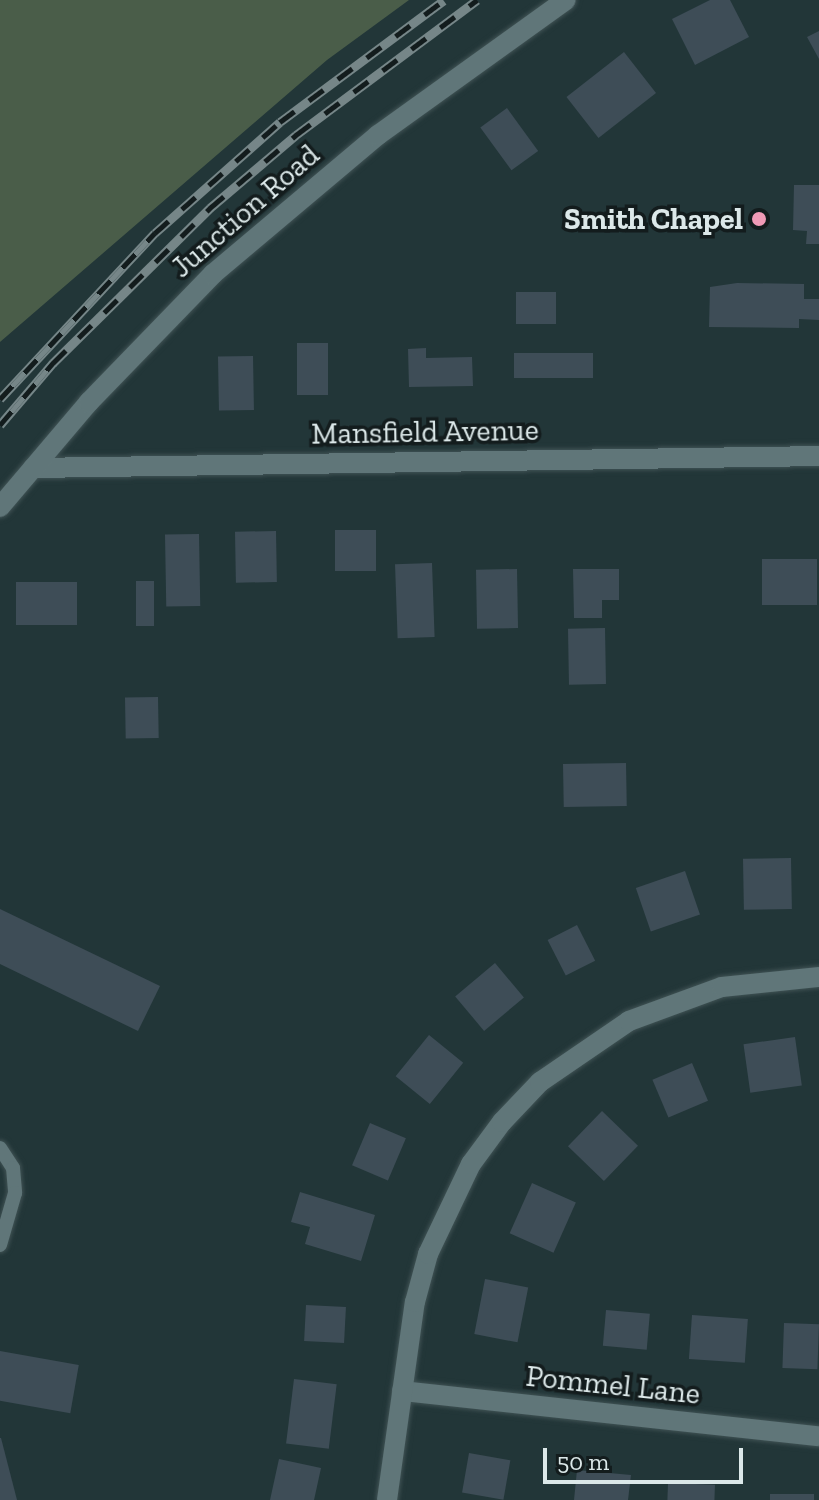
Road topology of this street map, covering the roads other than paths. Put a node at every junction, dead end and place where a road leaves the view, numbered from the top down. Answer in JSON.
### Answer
{"nodes":[{"id":1,"x":566,"y":0,"type":"edge"},
{"id":2,"x":819,"y":456,"type":"edge"},
{"id":3,"x":33,"y":468,"type":"junction"},
{"id":4,"x":0,"y":507,"type":"edge"},
{"id":5,"x":819,"y":977,"type":"edge"},
{"id":6,"x":0,"y":1148,"type":"edge"},
{"id":7,"x":0,"y":1245,"type":"edge"},
{"id":8,"x":402,"y":1391,"type":"junction"},
{"id":9,"x":819,"y":1436,"type":"edge"},
{"id":10,"x":387,"y":1500,"type":"edge"}],
"edges":[{"from":1,"to":3,"type":"street","name":"Junction Road"},
{"from":2,"to":3,"type":"street","name":"Mansfield Avenue"},
{"from":3,"to":4,"type":"street","name":"Junction Road"},
{"from":5,"to":8,"type":"street"},
{"from":6,"to":7,"type":"lane"},
{"from":8,"to":9,"type":"street","name":"Pommel Lane"},
{"from":8,"to":10,"type":"street"}]}
